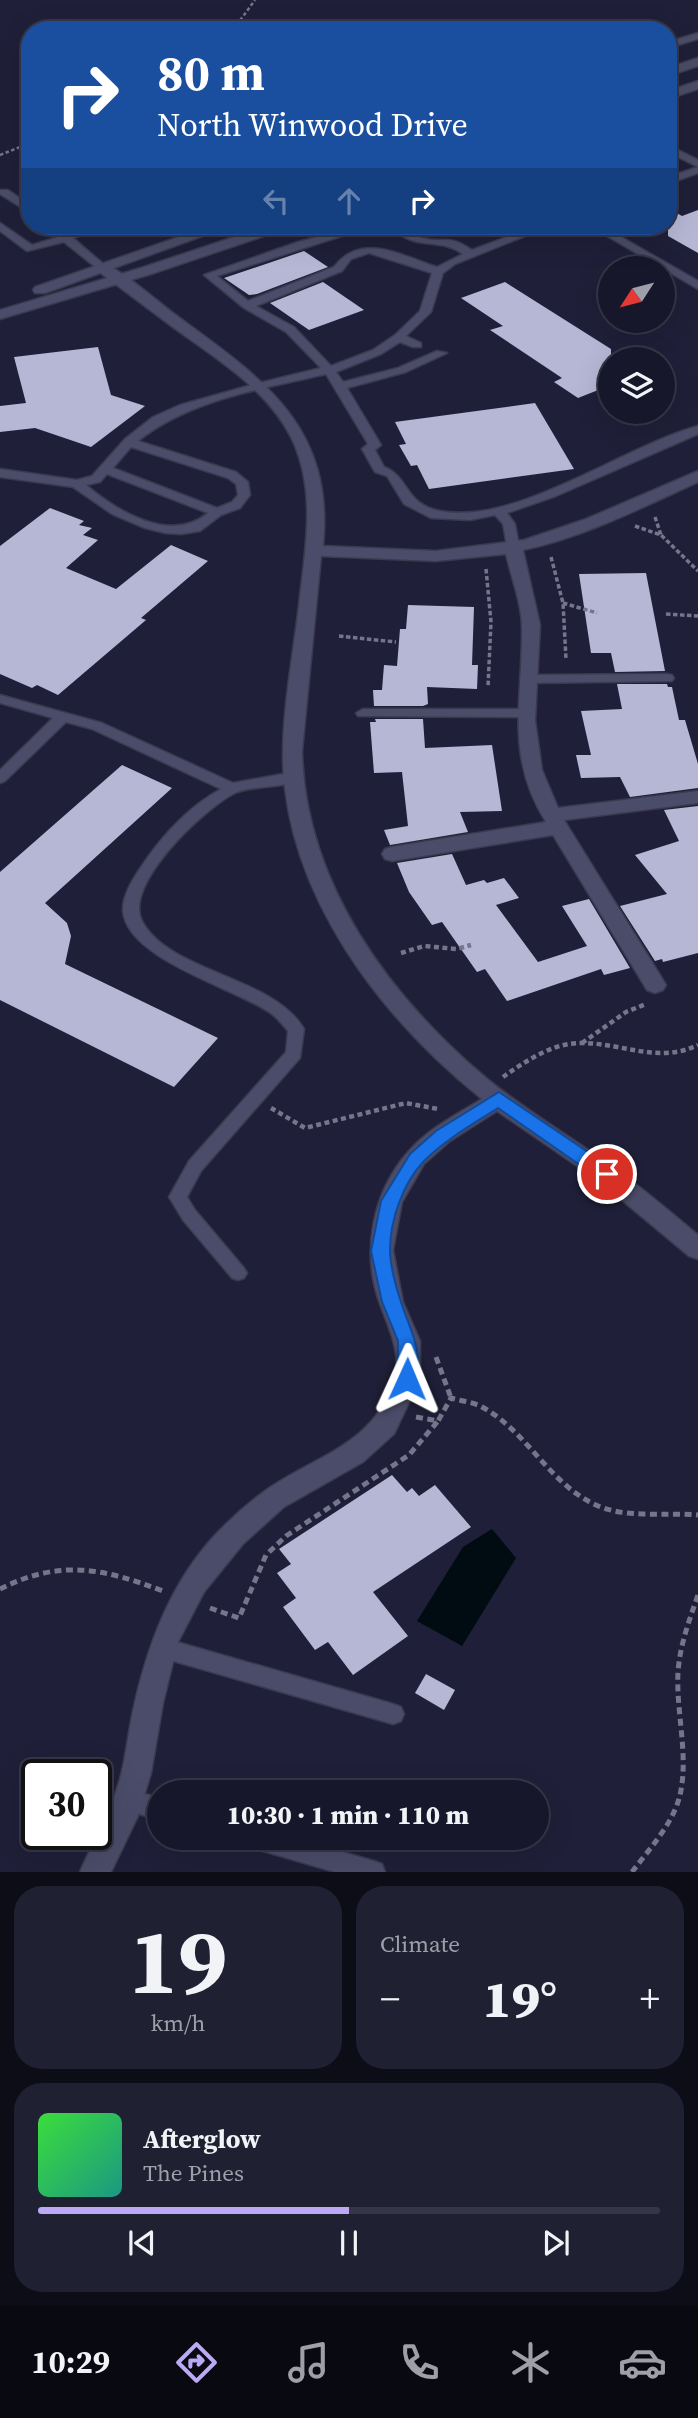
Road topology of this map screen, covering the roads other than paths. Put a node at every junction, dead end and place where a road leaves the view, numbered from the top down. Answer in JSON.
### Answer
{"nodes":[{"id":1,"x":698,"y":36,"type":"edge"},
{"id":2,"x":677,"y":42,"type":"edge"},
{"id":3,"x":698,"y":62,"type":"edge"},
{"id":4,"x":677,"y":69,"type":"edge"},
{"id":5,"x":698,"y":85,"type":"edge"},
{"id":6,"x":677,"y":93,"type":"edge"},
{"id":7,"x":677,"y":153,"type":"edge"},
{"id":8,"x":698,"y":164,"type":"edge"},
{"id":9,"x":698,"y":170,"type":"edge"},
{"id":10,"x":677,"y":178,"type":"edge"},
{"id":11,"x":4,"y":192,"type":"dead end"},
{"id":12,"x":15,"y":200,"type":"junction"},
{"id":13,"x":21,"y":204,"type":"edge"},
{"id":14,"x":0,"y":205,"type":"edge"},
{"id":15,"x":0,"y":226,"type":"edge"},
{"id":16,"x":64,"y":235,"type":"edge"},
{"id":17,"x":76,"y":235,"type":"edge"},
{"id":18,"x":197,"y":235,"type":"edge"},
{"id":19,"x":252,"y":235,"type":"edge"},
{"id":20,"x":326,"y":235,"type":"edge"},
{"id":21,"x":348,"y":235,"type":"edge"},
{"id":22,"x":409,"y":235,"type":"edge"},
{"id":23,"x":521,"y":235,"type":"edge"},
{"id":24,"x":610,"y":235,"type":"edge"},
{"id":25,"x":68,"y":238,"type":"junction"},
{"id":26,"x":369,"y":248,"type":"junction"},
{"id":27,"x":471,"y":254,"type":"junction"},
{"id":28,"x":103,"y":268,"type":"junction"},
{"id":29,"x":438,"y":271,"type":"junction"},
{"id":30,"x":118,"y":279,"type":"junction"},
{"id":31,"x":698,"y":286,"type":"edge"},
{"id":32,"x":0,"y":306,"type":"edge"},
{"id":33,"x":248,"y":306,"type":"junction"},
{"id":34,"x":0,"y":315,"type":"edge"},
{"id":35,"x":399,"y":337,"type":"junction"},
{"id":36,"x":417,"y":345,"type":"dead end"},
{"id":37,"x":441,"y":353,"type":"dead end"},
{"id":38,"x":330,"y":370,"type":"junction"},
{"id":39,"x":259,"y":386,"type":"junction"},
{"id":40,"x":343,"y":387,"type":"junction"},
{"id":41,"x":698,"y":430,"type":"edge"},
{"id":42,"x":129,"y":442,"type":"junction"},
{"id":43,"x":375,"y":445,"type":"junction"},
{"id":44,"x":388,"y":452,"type":"dead end"},
{"id":45,"x":104,"y":470,"type":"junction"},
{"id":46,"x":0,"y":473,"type":"edge"},
{"id":47,"x":698,"y":476,"type":"edge"},
{"id":48,"x":77,"y":484,"type":"junction"},
{"id":49,"x":498,"y":510,"type":"junction"},
{"id":50,"x":217,"y":512,"type":"junction"},
{"id":51,"x":513,"y":546,"type":"junction"},
{"id":52,"x":313,"y":550,"type":"junction"},
{"id":53,"x":527,"y":678,"type":"junction"},
{"id":54,"x":667,"y":678,"type":"dead end"},
{"id":55,"x":0,"y":699,"type":"edge"},
{"id":56,"x":363,"y":713,"type":"dead end"},
{"id":57,"x":526,"y":713,"type":"junction"},
{"id":58,"x":63,"y":717,"type":"junction"},
{"id":59,"x":294,"y":777,"type":"junction"},
{"id":60,"x":0,"y":778,"type":"edge"},
{"id":61,"x":232,"y":788,"type":"junction"},
{"id":62,"x":698,"y":797,"type":"edge"},
{"id":63,"x":554,"y":821,"type":"junction"},
{"id":64,"x":392,"y":854,"type":"dead end"},
{"id":65,"x":655,"y":985,"type":"road end"},
{"id":66,"x":493,"y":1094,"type":"junction"},
{"id":67,"x":698,"y":1249,"type":"edge"},
{"id":68,"x":237,"y":1273,"type":"dead end"},
{"id":69,"x":163,"y":1648,"type":"junction"},
{"id":70,"x":393,"y":1714,"type":"dead end"},
{"id":71,"x":128,"y":1800,"type":"junction"},
{"id":72,"x":147,"y":1806,"type":"edge"},
{"id":73,"x":298,"y":1850,"type":"edge"},
{"id":74,"x":95,"y":1872,"type":"edge"},
{"id":75,"x":374,"y":1872,"type":"edge"}],
"edges":[{"from":1,"to":2,"type":"lane"},
{"from":3,"to":4,"type":"street"},
{"from":5,"to":6,"type":"street"},
{"from":7,"to":8,"type":"lane"},
{"from":9,"to":10,"type":"lane"},
{"from":11,"to":12,"type":"lane"},
{"from":12,"to":13,"type":"lane"},
{"from":12,"to":14,"type":"lane"},
{"from":15,"to":25,"type":"lane"},
{"from":16,"to":25,"type":"lane"},
{"from":17,"to":25,"type":"lane"},
{"from":18,"to":28,"type":"street"},
{"from":19,"to":30,"type":"street"},
{"from":20,"to":33,"type":"lane"},
{"from":21,"to":26,"type":"lane"},
{"from":22,"to":27,"type":"lane"},
{"from":23,"to":27,"type":"lane"},
{"from":24,"to":31,"type":"lane"},
{"from":25,"to":28,"type":"lane"},
{"from":26,"to":29,"type":"lane"},
{"from":26,"to":33,"type":"lane"},
{"from":27,"to":29,"type":"lane"},
{"from":28,"to":30,"type":"street"},
{"from":28,"to":32,"type":"street"},
{"from":29,"to":35,"type":"lane"},
{"from":30,"to":34,"type":"street"},
{"from":30,"to":39,"type":"street"},
{"from":33,"to":38,"type":"lane"},
{"from":35,"to":36,"type":"lane"},
{"from":35,"to":38,"type":"lane"},
{"from":37,"to":40,"type":"lane"},
{"from":38,"to":39,"type":"lane"},
{"from":38,"to":40,"type":"lane"},
{"from":39,"to":42,"type":"lane"},
{"from":39,"to":52,"type":"street"},
{"from":40,"to":43,"type":"lane"},
{"from":41,"to":49,"type":"lane"},
{"from":42,"to":45,"type":"lane"},
{"from":42,"to":50,"type":"lane"},
{"from":43,"to":44,"type":"lane"},
{"from":43,"to":49,"type":"lane"},
{"from":45,"to":48,"type":"lane"},
{"from":45,"to":50,"type":"lane"},
{"from":46,"to":48,"type":"lane"},
{"from":47,"to":51,"type":"street"},
{"from":48,"to":50,"type":"lane"},
{"from":49,"to":51,"type":"lane"},
{"from":51,"to":52,"type":"street"},
{"from":51,"to":53,"type":"street"},
{"from":52,"to":59,"type":"street"},
{"from":53,"to":54,"type":"lane"},
{"from":53,"to":57,"type":"street"},
{"from":55,"to":58,"type":"lane"},
{"from":56,"to":57,"type":"lane"},
{"from":57,"to":63,"type":"street"},
{"from":58,"to":60,"type":"lane"},
{"from":58,"to":61,"type":"lane"},
{"from":59,"to":61,"type":"lane"},
{"from":59,"to":66,"type":"street"},
{"from":61,"to":68,"type":"lane"},
{"from":62,"to":63,"type":"street"},
{"from":63,"to":64,"type":"street"},
{"from":63,"to":65,"type":"street"},
{"from":66,"to":67,"type":"street"},
{"from":66,"to":69,"type":"street"},
{"from":69,"to":70,"type":"lane"},
{"from":69,"to":71,"type":"street"},
{"from":71,"to":72,"type":"lane"},
{"from":71,"to":74,"type":"street"},
{"from":73,"to":75,"type":"lane"}]}
